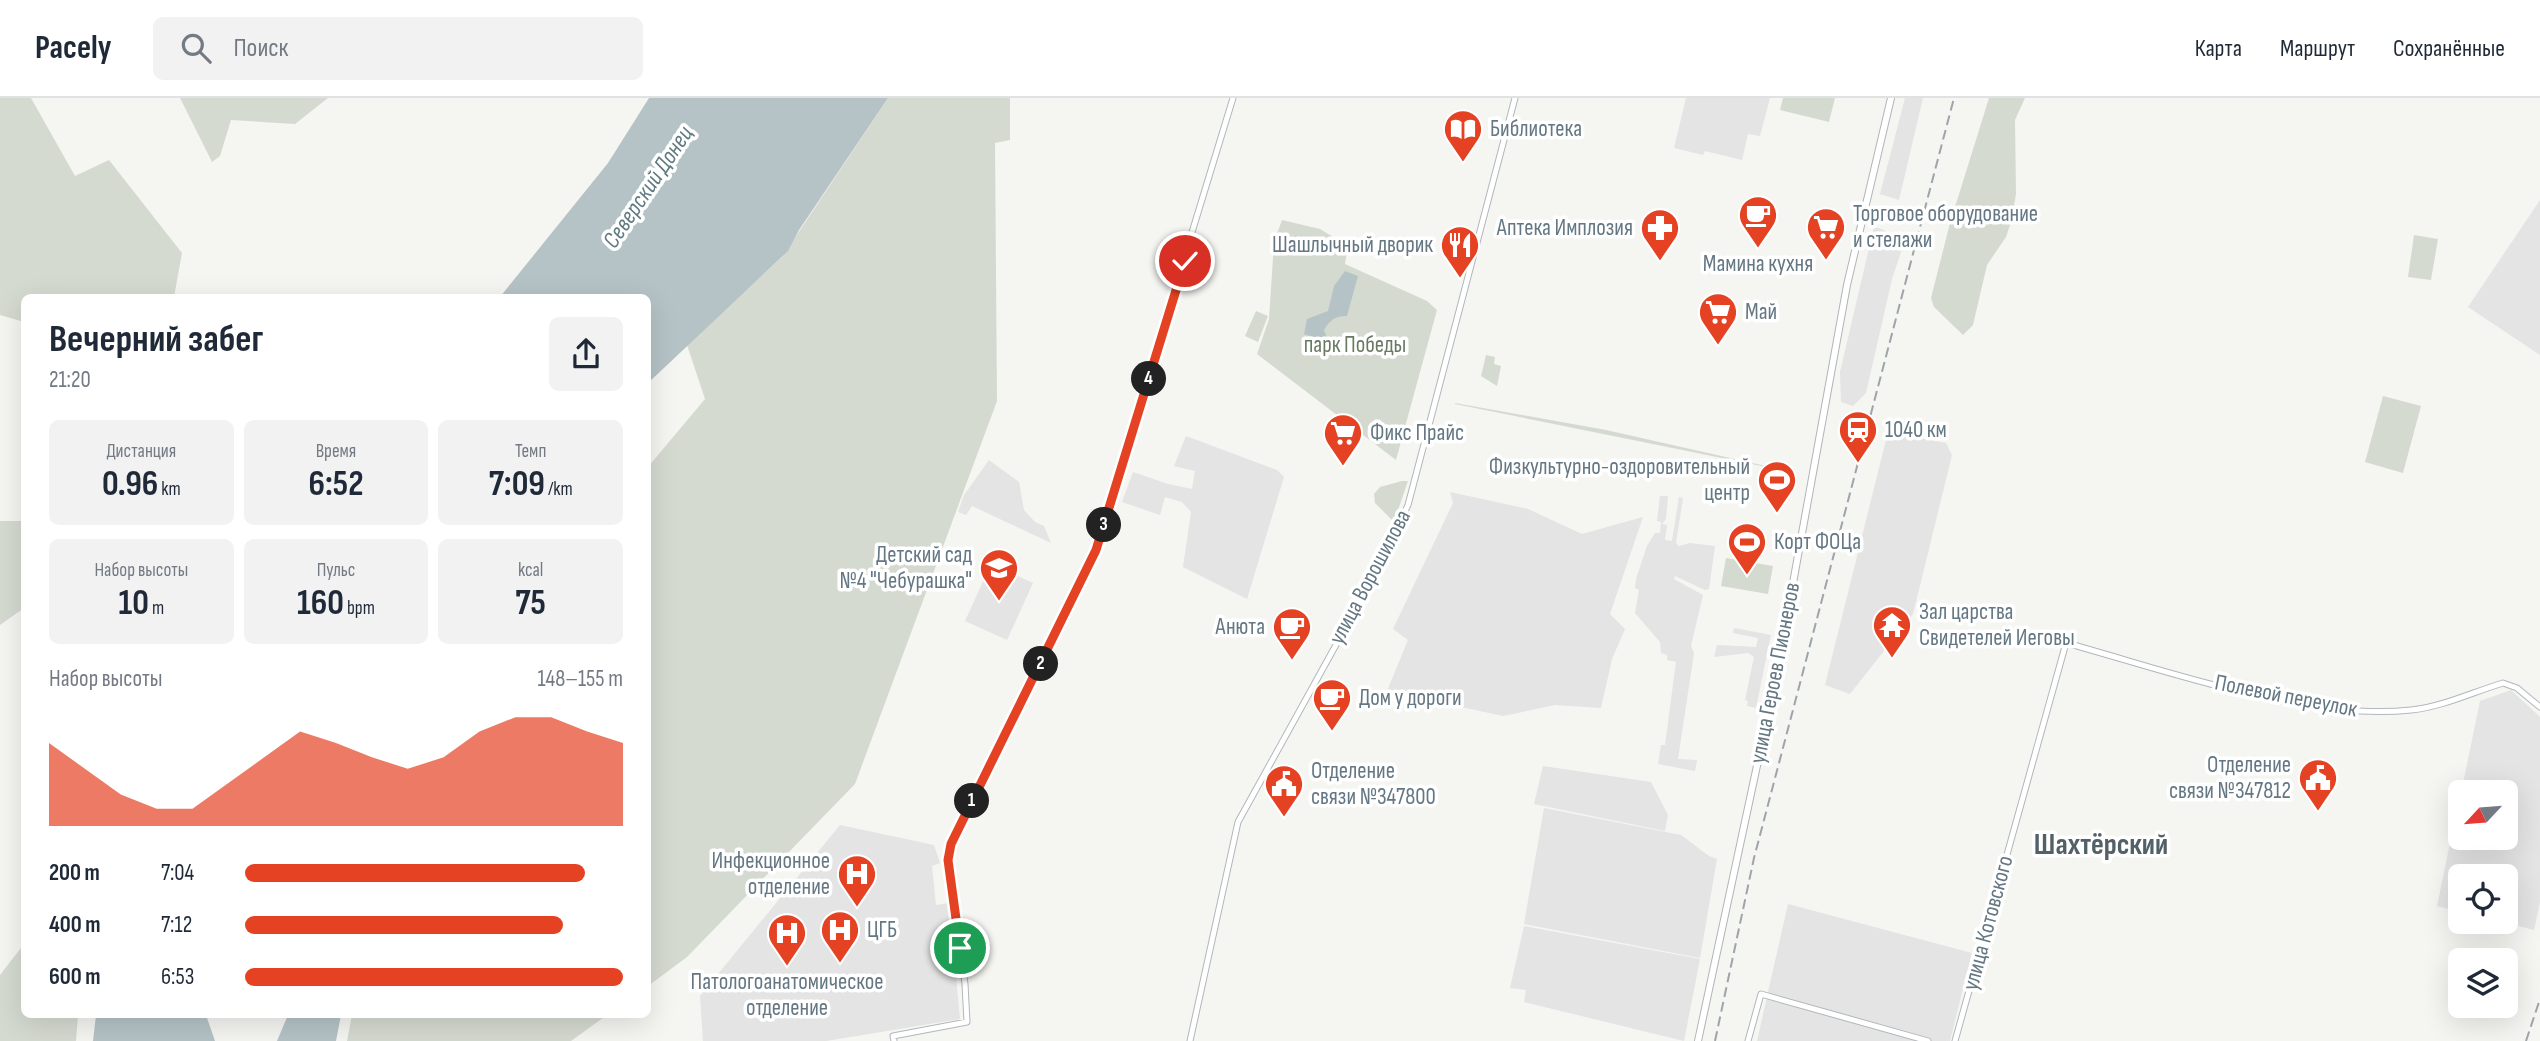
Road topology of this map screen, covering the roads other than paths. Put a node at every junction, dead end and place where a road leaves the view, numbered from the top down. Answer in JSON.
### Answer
{"nodes":[{"id":1,"x":1233,"y":98,"type":"edge"},
{"id":2,"x":1515,"y":98,"type":"edge"},
{"id":3,"x":1891,"y":98,"type":"edge"},
{"id":4,"x":2066,"y":643,"type":"joint"},
{"id":5,"x":2540,"y":707,"type":"edge"},
{"id":6,"x":894,"y":1038,"type":"edge"},
{"id":7,"x":1190,"y":1041,"type":"edge"},
{"id":8,"x":1698,"y":1041,"type":"edge"},
{"id":9,"x":1748,"y":1041,"type":"edge"},
{"id":10,"x":1928,"y":1041,"type":"edge"},
{"id":11,"x":1955,"y":1041,"type":"edge"}],
"edges":[{"from":1,"to":6,"type":"street"},
{"from":2,"to":7,"type":"street","name":"улица Ворошилова"},
{"from":3,"to":8,"type":"main road","name":"улица Героев Пионеров"},
{"from":4,"to":5,"type":"street","name":"Полевой переулок"},
{"from":4,"to":11,"type":"street","name":"улица Котовского"},
{"from":9,"to":10,"type":"street"}]}
